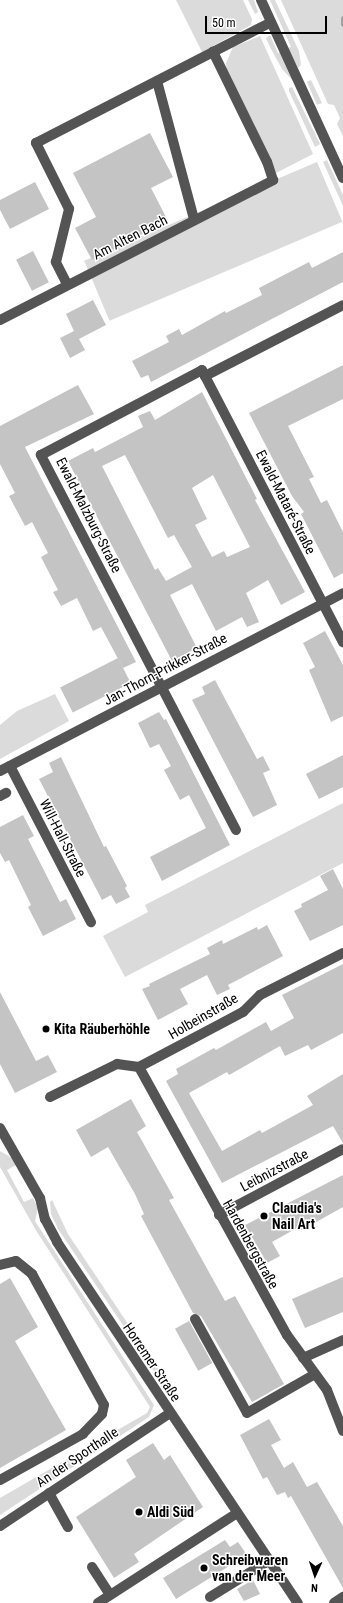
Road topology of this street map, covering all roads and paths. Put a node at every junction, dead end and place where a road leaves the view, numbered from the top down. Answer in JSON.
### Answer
{"nodes":[{"id":1,"x":261,"y":0,"type":"edge"},
{"id":2,"x":271,"y":22,"type":"junction"},
{"id":3,"x":213,"y":52,"type":"junction"},
{"id":4,"x":157,"y":81,"type":"junction"},
{"id":5,"x":343,"y":178,"type":"edge"},
{"id":6,"x":194,"y":220,"type":"junction"},
{"id":7,"x":67,"y":284,"type":"junction"},
{"id":8,"x":343,"y":305,"type":"edge"},
{"id":9,"x":0,"y":320,"type":"edge"},
{"id":10,"x":205,"y":376,"type":"junction"},
{"id":11,"x":343,"y":593,"type":"edge"},
{"id":12,"x":323,"y":603,"type":"junction"},
{"id":13,"x":343,"y":642,"type":"edge"},
{"id":14,"x":162,"y":687,"type":"junction"},
{"id":15,"x":10,"y":766,"type":"junction"},
{"id":16,"x":0,"y":771,"type":"edge"},
{"id":17,"x":236,"y":830,"type":"dead end"},
{"id":18,"x":91,"y":922,"type":"dead end"},
{"id":19,"x":343,"y":953,"type":"edge"},
{"id":20,"x":139,"y":1068,"type":"junction"},
{"id":21,"x":50,"y":1097,"type":"dead end"},
{"id":22,"x":0,"y":1128,"type":"edge"},
{"id":23,"x":343,"y":1149,"type":"edge"},
{"id":24,"x":219,"y":1215,"type":"junction"},
{"id":25,"x":0,"y":1265,"type":"edge"},
{"id":26,"x":195,"y":1319,"type":"dead end"},
{"id":27,"x":343,"y":1340,"type":"edge"},
{"id":28,"x":303,"y":1358,"type":"junction"},
{"id":29,"x":315,"y":1374,"type":"junction"},
{"id":30,"x":170,"y":1413,"type":"junction"},
{"id":31,"x":343,"y":1431,"type":"edge"},
{"id":32,"x":0,"y":1480,"type":"edge"},
{"id":33,"x":49,"y":1493,"type":"junction"},
{"id":34,"x":237,"y":1513,"type":"junction"},
{"id":35,"x":0,"y":1526,"type":"edge"},
{"id":36,"x":68,"y":1527,"type":"dead end"},
{"id":37,"x":270,"y":1560,"type":"junction"},
{"id":38,"x":92,"y":1567,"type":"dead end"},
{"id":39,"x":110,"y":1595,"type":"junction"},
{"id":40,"x":210,"y":1597,"type":"dead end"},
{"id":41,"x":343,"y":1597,"type":"edge"},
{"id":42,"x":98,"y":1603,"type":"edge"},
{"id":43,"x":298,"y":1603,"type":"edge"},
{"id":44,"x":334,"y":1603,"type":"edge"}],
"edges":[{"from":1,"to":2,"type":"street"},
{"from":2,"to":3,"type":"street"},
{"from":2,"to":5,"type":"street"},
{"from":3,"to":4,"type":"street"},
{"from":3,"to":6,"type":"street","name":"Am Alten Bach"},
{"from":4,"to":6,"type":"street"},
{"from":4,"to":7,"type":"street"},
{"from":6,"to":7,"type":"street","name":"Am Alten Bach"},
{"from":7,"to":9,"type":"street","name":"Am Alten Bach"},
{"from":8,"to":10,"type":"street","name":"Ewald-Malzburg-Straße"},
{"from":10,"to":12,"type":"street","name":"Ewald-Mataré-Straße"},
{"from":10,"to":14,"type":"street","name":"Ewald-Malzburg-Straße"},
{"from":11,"to":12,"type":"street","name":"Jan-Thorn-Prikker-Straße"},
{"from":12,"to":13,"type":"street","name":"Ewald-Mataré-Straße"},
{"from":12,"to":14,"type":"street","name":"Jan-Thorn-Prikker-Straße"},
{"from":14,"to":15,"type":"street","name":"Jan-Thorn-Prikker-Straße"},
{"from":14,"to":17,"type":"street","name":"Ewald-Malzburg-Straße"},
{"from":15,"to":16,"type":"street","name":"Jan-Thorn-Prikker-Straße"},
{"from":15,"to":18,"type":"street","name":"Will-Hall-Straße"},
{"from":19,"to":20,"type":"street","name":"Holbeinstraße"},
{"from":20,"to":21,"type":"street"},
{"from":20,"to":24,"type":"street","name":"Hardenbergstraße"},
{"from":22,"to":30,"type":"street","name":"Horremer Straße"},
{"from":23,"to":24,"type":"street","name":"Leibnizstraße"},
{"from":24,"to":28,"type":"street","name":"Hardenbergstraße"},
{"from":25,"to":32,"type":"street"},
{"from":26,"to":29,"type":"street"},
{"from":27,"to":28,"type":"street"},
{"from":28,"to":29,"type":"street","name":"Hardenbergstraße"},
{"from":29,"to":31,"type":"street","name":"Hardenbergstraße"},
{"from":30,"to":33,"type":"street","name":"An der Sporthalle"},
{"from":30,"to":34,"type":"street","name":"Horremer Straße"},
{"from":33,"to":35,"type":"street","name":"An der Sporthalle"},
{"from":33,"to":36,"type":"street"},
{"from":34,"to":37,"type":"street","name":"Horremer Straße"},
{"from":34,"to":39,"type":"street"},
{"from":37,"to":40,"type":"street"},
{"from":37,"to":43,"type":"street","name":"Horremer Straße"},
{"from":38,"to":39,"type":"street"},
{"from":39,"to":42,"type":"street"},
{"from":41,"to":44,"type":"street"}]}
